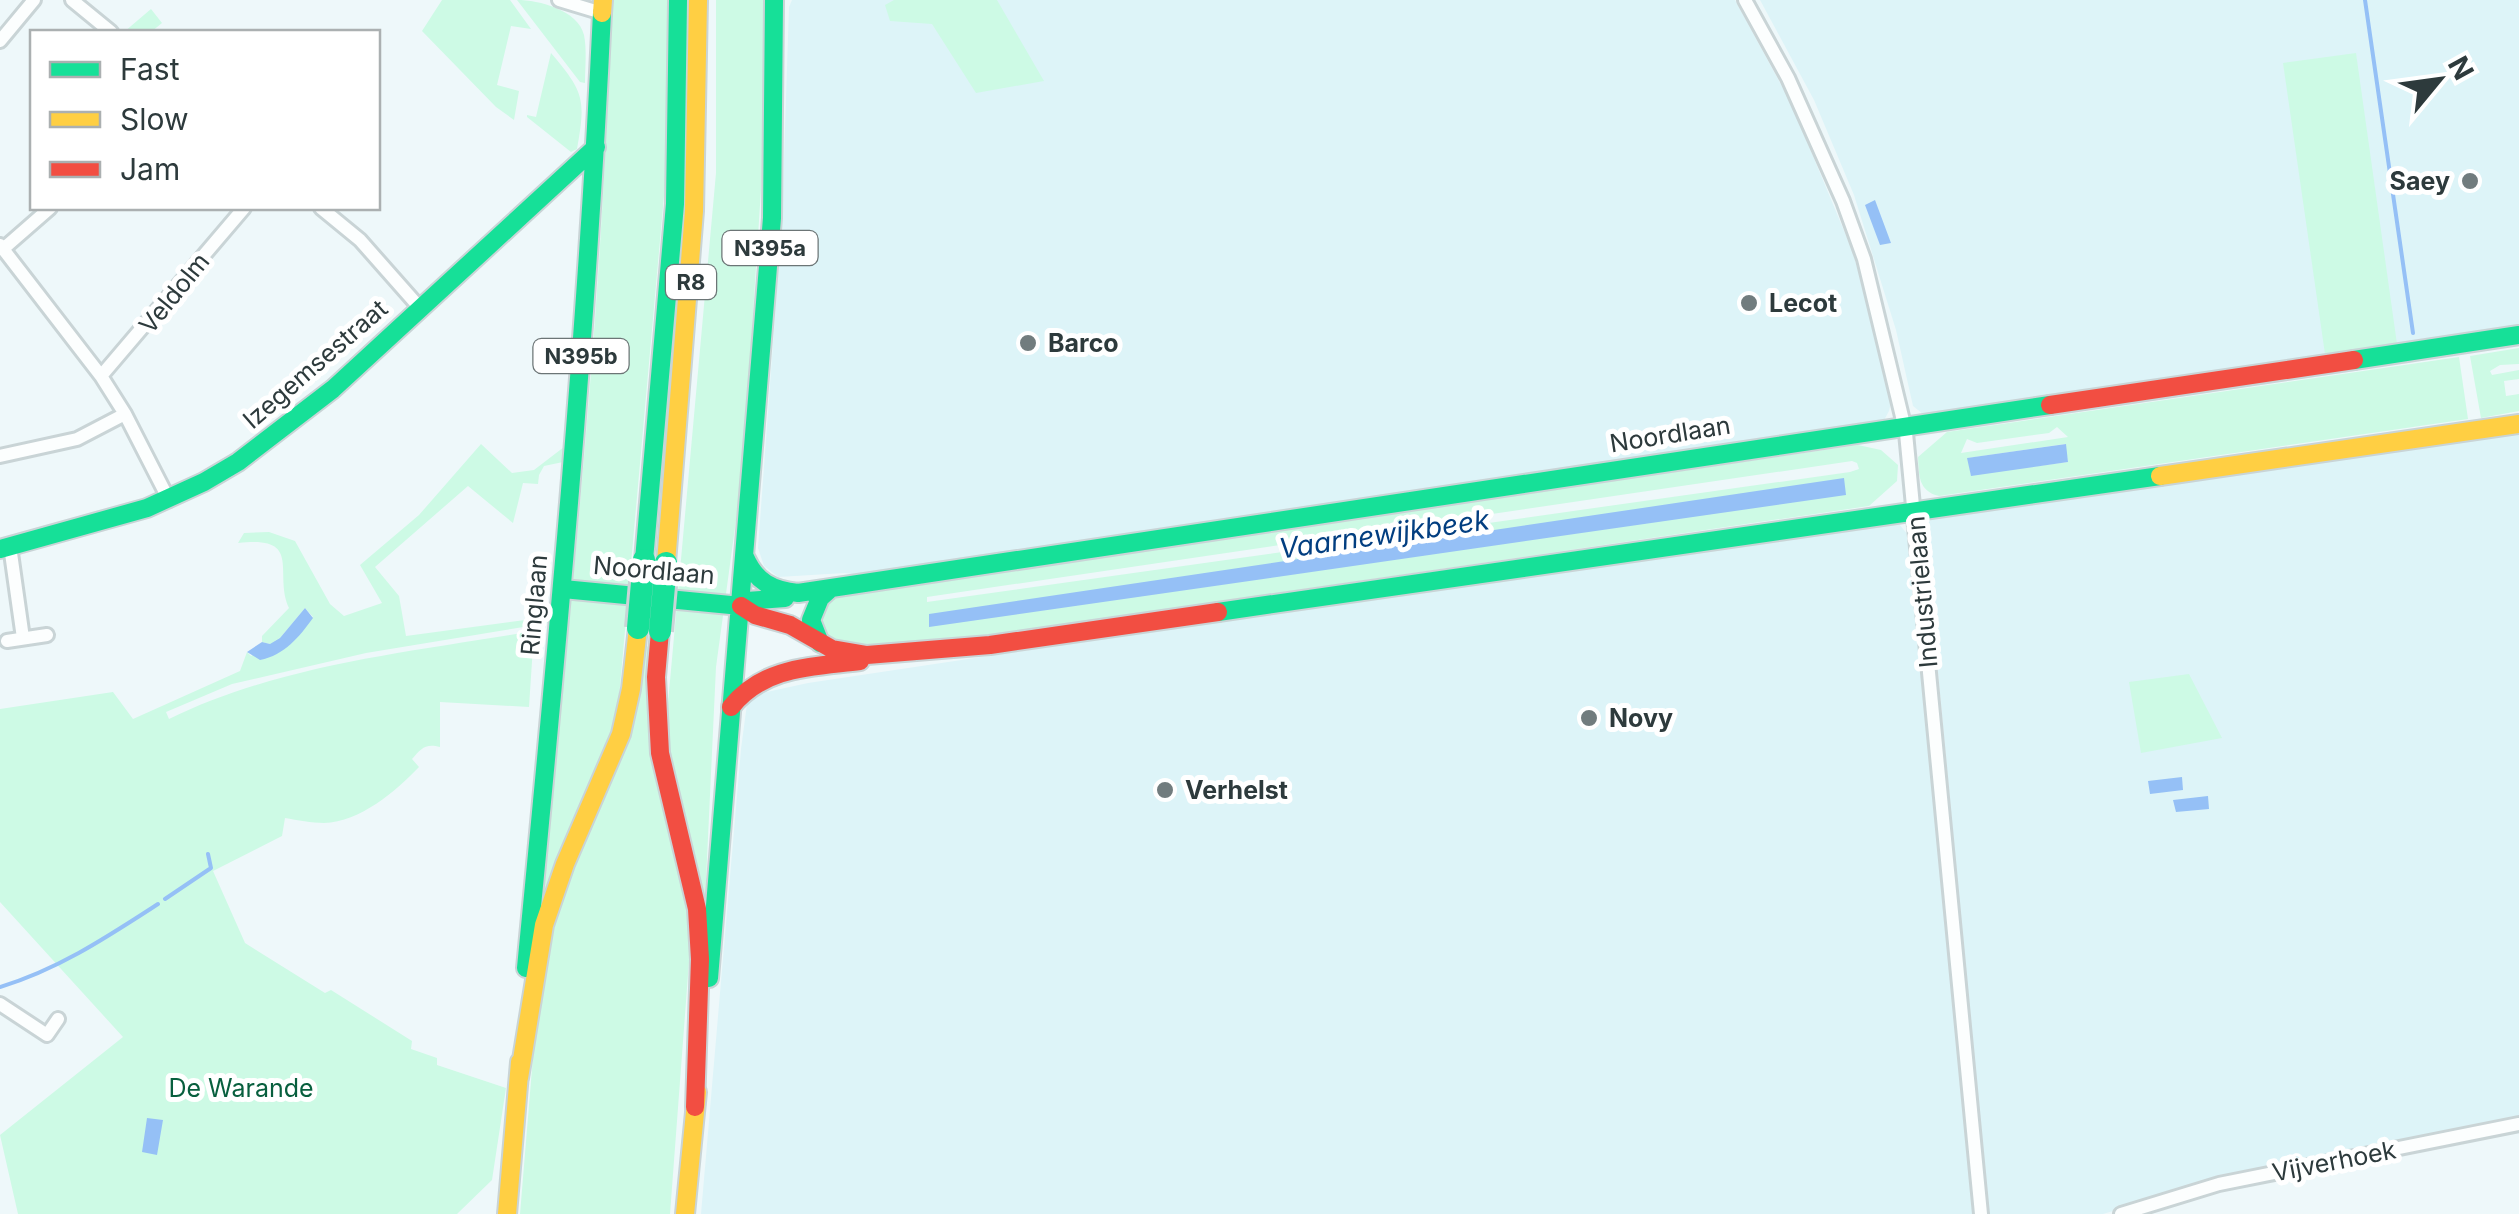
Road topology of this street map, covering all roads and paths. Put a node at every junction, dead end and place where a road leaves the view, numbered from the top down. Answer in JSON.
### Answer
{"nodes":[{"id":1,"x":34,"y":0,"type":"edge"},
{"id":2,"x":72,"y":0,"type":"edge"},
{"id":3,"x":560,"y":0,"type":"edge"},
{"id":4,"x":678,"y":0,"type":"edge"},
{"id":5,"x":698,"y":0,"type":"edge"},
{"id":6,"x":774,"y":0,"type":"edge"},
{"id":7,"x":1745,"y":0,"type":"edge"},
{"id":8,"x":601,"y":4,"type":"edge"},
{"id":9,"x":110,"y":30,"type":"edge"},
{"id":10,"x":0,"y":41,"type":"edge"},
{"id":11,"x":596,"y":147,"type":"junction"},
{"id":12,"x":560,"y":178,"type":"junction"},
{"id":13,"x":594,"y":180,"type":"junction"},
{"id":14,"x":48,"y":210,"type":"edge"},
{"id":15,"x":242,"y":210,"type":"edge"},
{"id":16,"x":324,"y":210,"type":"edge"},
{"id":17,"x":2,"y":247,"type":"edge"},
{"id":18,"x":420,"y":308,"type":"junction"},
{"id":19,"x":2519,"y":335,"type":"edge"},
{"id":20,"x":102,"y":376,"type":"junction"},
{"id":21,"x":125,"y":414,"type":"junction"},
{"id":22,"x":2519,"y":424,"type":"edge"},
{"id":23,"x":1904,"y":426,"type":"junction"},
{"id":24,"x":0,"y":456,"type":"edge"},
{"id":25,"x":169,"y":500,"type":"junction"},
{"id":26,"x":1915,"y":513,"type":"junction"},
{"id":27,"x":5,"y":548,"type":"edge"},
{"id":28,"x":745,"y":557,"type":"junction"},
{"id":29,"x":655,"y":562,"type":"junction"},
{"id":30,"x":562,"y":589,"type":"junction"},
{"id":31,"x":830,"y":589,"type":"junction"},
{"id":32,"x":798,"y":593,"type":"junction"},
{"id":33,"x":740,"y":606,"type":"junction"},
{"id":34,"x":649,"y":630,"type":"junction"},
{"id":35,"x":47,"y":635,"type":"dead end"},
{"id":36,"x":23,"y":638,"type":"junction"},
{"id":37,"x":6,"y":641,"type":"dead end"},
{"id":38,"x":820,"y":644,"type":"junction"},
{"id":39,"x":885,"y":654,"type":"junction"},
{"id":40,"x":731,"y":707,"type":"junction"},
{"id":41,"x":0,"y":1004,"type":"edge"},
{"id":42,"x":58,"y":1020,"type":"dead end"},
{"id":43,"x":519,"y":1078,"type":"junction"},
{"id":44,"x":695,"y":1106,"type":"junction"},
{"id":45,"x":2519,"y":1124,"type":"edge"},
{"id":46,"x":2152,"y":1209,"type":"edge"},
{"id":47,"x":507,"y":1214,"type":"edge"},
{"id":48,"x":685,"y":1214,"type":"edge"},
{"id":49,"x":1981,"y":1214,"type":"edge"},
{"id":50,"x":2121,"y":1214,"type":"edge"}],
"edges":[{"from":1,"to":10,"type":"street"},
{"from":2,"to":9,"type":"street"},
{"from":3,"to":8,"type":"street"},
{"from":4,"to":29,"type":"main road","number":"R8"},
{"from":5,"to":29,"type":"main road","number":"R8"},
{"from":6,"to":28,"type":"main road","number":"N395a"},
{"from":7,"to":23,"type":"street","name":"Industrielaan"},
{"from":8,"to":11,"type":"main road","name":"Ringlaan","number":"N395b"},
{"from":11,"to":12,"type":"main road","name":"Izegemsestraat"},
{"from":11,"to":13,"type":"main road","name":"Ringlaan","number":"N395b"},
{"from":12,"to":13,"type":"main road"},
{"from":12,"to":18,"type":"main road","name":"Izegemsestraat"},
{"from":13,"to":30,"type":"main road","name":"Ringlaan","number":"N395b"},
{"from":14,"to":17,"type":"street"},
{"from":15,"to":20,"type":"street","name":"Veldolm"},
{"from":16,"to":18,"type":"street"},
{"from":17,"to":20,"type":"street"},
{"from":18,"to":25,"type":"main road","name":"Izegemsestraat"},
{"from":19,"to":23,"type":"main road","name":"Noordlaan"},
{"from":20,"to":21,"type":"street"},
{"from":21,"to":24,"type":"street"},
{"from":21,"to":25,"type":"street"},
{"from":22,"to":26,"type":"main road","name":"Noordlaan"},
{"from":23,"to":26,"type":"street","name":"Industrielaan"},
{"from":23,"to":31,"type":"main road","name":"Noordlaan"},
{"from":25,"to":27,"type":"main road","name":"Izegemsestraat"},
{"from":26,"to":39,"type":"main road","name":"Noordlaan"},
{"from":26,"to":49,"type":"street","name":"Industrielaan"},
{"from":27,"to":36,"type":"street","name":"Izegemsestraat"},
{"from":28,"to":32,"type":"main road","name":"Noordlaan"},
{"from":28,"to":33,"type":"main road","number":"N395a"},
{"from":29,"to":34,"type":"main road","number":"R8","bridge":true},
{"from":30,"to":33,"type":"main road","name":"Noordlaan"},
{"from":30,"to":43,"type":"main road","name":"Ringlaan","number":"N395b"},
{"from":31,"to":32,"type":"main road","name":"Noordlaan"},
{"from":31,"to":38,"type":"main road"},
{"from":32,"to":33,"type":"main road","name":"Noordlaan"},
{"from":33,"to":38,"type":"main road","name":"Noordlaan"},
{"from":33,"to":40,"type":"main road","number":"N395a"},
{"from":34,"to":43,"type":"main road","number":"R8"},
{"from":34,"to":44,"type":"main road","number":"R8"},
{"from":35,"to":36,"type":"street"},
{"from":36,"to":37,"type":"street"},
{"from":38,"to":39,"type":"main road","name":"Noordlaan"},
{"from":39,"to":40,"type":"main road","name":"Noordlaan"},
{"from":40,"to":44,"type":"main road","number":"N395a"},
{"from":41,"to":42,"type":"street"},
{"from":43,"to":47,"type":"main road","name":"Ringlaan","number":"N395b"},
{"from":44,"to":48,"type":"main road","number":"N395a"},
{"from":45,"to":46,"type":"street","name":"Vijverhoek"},
{"from":46,"to":50,"type":"street","name":"Vijverhoek"}]}
